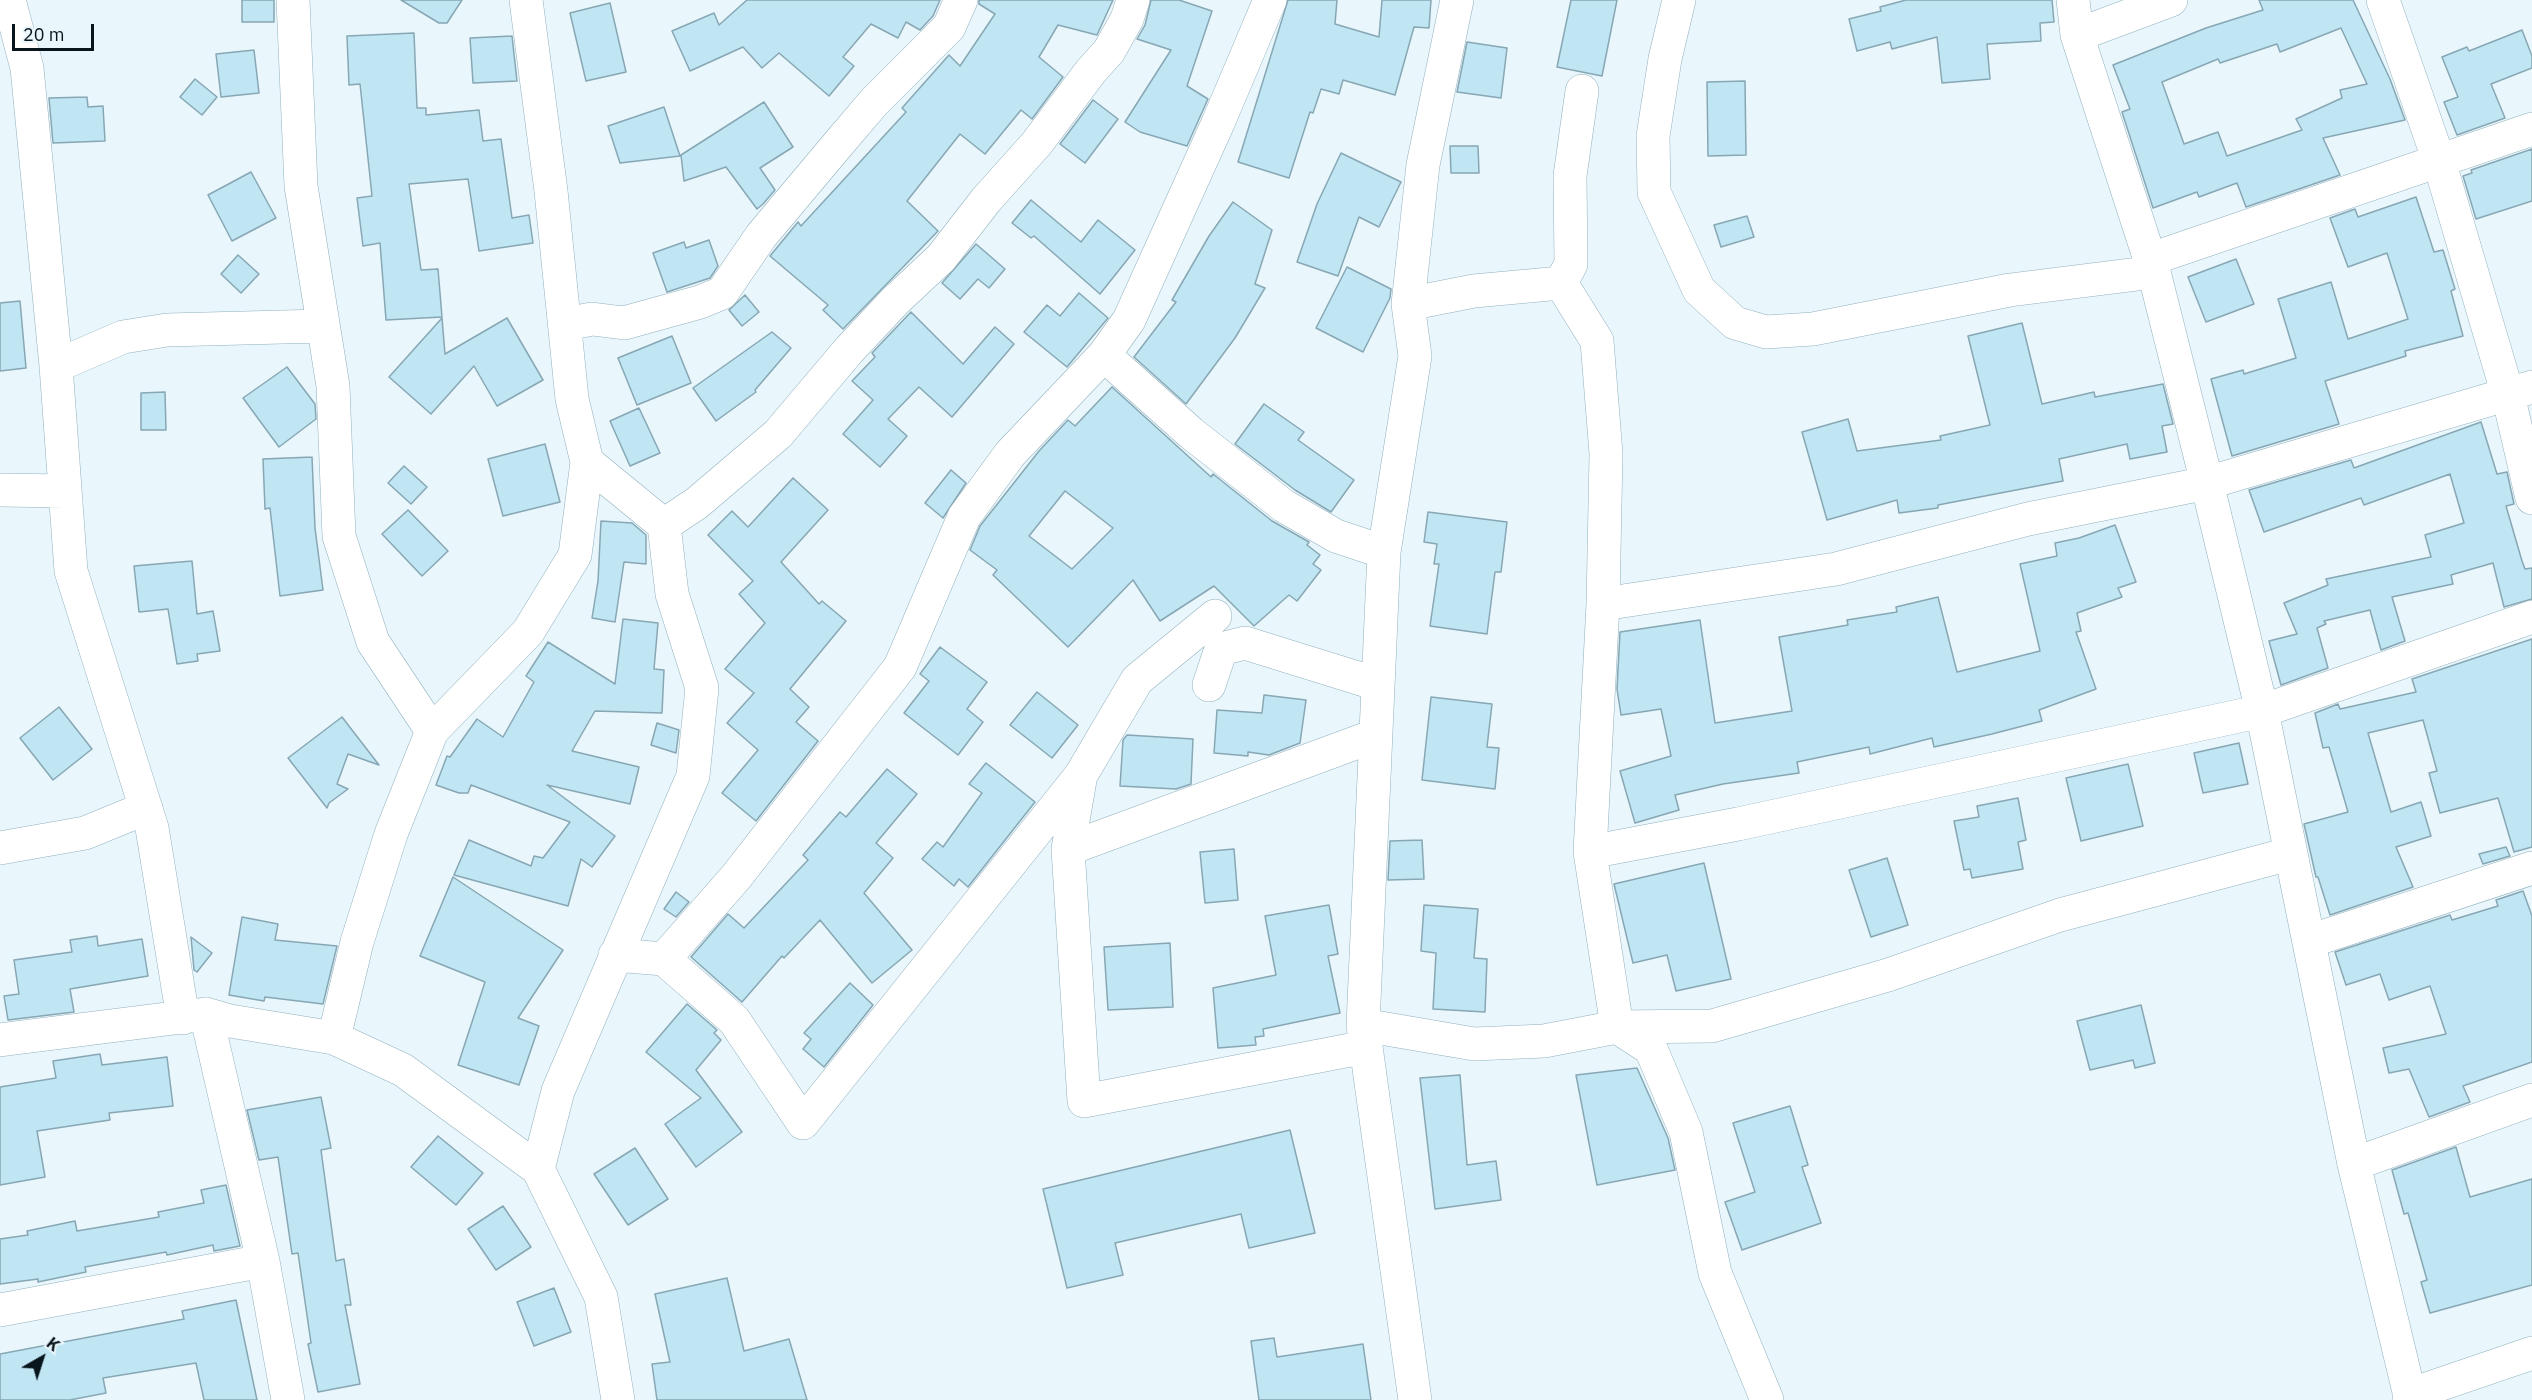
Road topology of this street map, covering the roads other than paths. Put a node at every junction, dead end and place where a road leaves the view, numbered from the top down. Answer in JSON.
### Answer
{"nodes":[{"id":1,"x":9,"y":0,"type":"edge"},
{"id":2,"x":292,"y":0,"type":"edge"},
{"id":3,"x":526,"y":0,"type":"edge"},
{"id":4,"x":961,"y":0,"type":"edge"},
{"id":5,"x":1133,"y":0,"type":"edge"},
{"id":6,"x":1270,"y":0,"type":"edge"},
{"id":7,"x":1457,"y":0,"type":"edge"},
{"id":8,"x":1679,"y":0,"type":"edge"},
{"id":9,"x":2073,"y":0,"type":"edge"},
{"id":10,"x":2171,"y":0,"type":"edge"},
{"id":11,"x":2383,"y":0,"type":"edge"},
{"id":12,"x":2077,"y":35,"type":"junction"},
{"id":13,"x":1582,"y":91,"type":"dead end"},
{"id":14,"x":2532,"y":129,"type":"edge"},
{"id":15,"x":2439,"y":161,"type":"junction"},
{"id":16,"x":2152,"y":265,"type":"junction"},
{"id":17,"x":1562,"y":283,"type":"junction"},
{"id":18,"x":1408,"y":303,"type":"junction"},
{"id":19,"x":566,"y":324,"type":"junction"},
{"id":20,"x":321,"y":326,"type":"junction"},
{"id":21,"x":1104,"y":355,"type":"junction"},
{"id":22,"x":56,"y":366,"type":"junction"},
{"id":23,"x":2520,"y":391,"type":"edge"},
{"id":24,"x":587,"y":462,"type":"junction"},
{"id":25,"x":2207,"y":483,"type":"junction"},
{"id":26,"x":0,"y":490,"type":"edge"},
{"id":27,"x":65,"y":491,"type":"junction"},
{"id":28,"x":2532,"y":498,"type":"edge"},
{"id":29,"x":664,"y":525,"type":"junction"},
{"id":30,"x":1384,"y":552,"type":"junction"},
{"id":31,"x":1603,"y":604,"type":"junction"},
{"id":32,"x":1215,"y":616,"type":"dead end"},
{"id":33,"x":2532,"y":617,"type":"edge"},
{"id":34,"x":1377,"y":684,"type":"junction"},
{"id":35,"x":1209,"y":686,"type":"dead end"},
{"id":36,"x":2262,"y":711,"type":"junction"},
{"id":37,"x":432,"y":731,"type":"junction"},
{"id":38,"x":1374,"y":736,"type":"junction"},
{"id":39,"x":1081,"y":775,"type":"junction"},
{"id":40,"x":146,"y":808,"type":"junction"},
{"id":41,"x":0,"y":848,"type":"edge"},
{"id":42,"x":1068,"y":849,"type":"junction"},
{"id":43,"x":1590,"y":852,"type":"junction"},
{"id":44,"x":2289,"y":854,"type":"junction"},
{"id":45,"x":2532,"y":868,"type":"edge"},
{"id":46,"x":2310,"y":941,"type":"junction"},
{"id":47,"x":615,"y":955,"type":"junction"},
{"id":48,"x":664,"y":959,"type":"junction"},
{"id":49,"x":194,"y":1016,"type":"junction"},
{"id":50,"x":1617,"y":1027,"type":"junction"},
{"id":51,"x":1364,"y":1036,"type":"junction"},
{"id":52,"x":334,"y":1038,"type":"junction"},
{"id":53,"x":0,"y":1040,"type":"edge"},
{"id":54,"x":2532,"y":1100,"type":"edge"},
{"id":55,"x":2354,"y":1164,"type":"junction"},
{"id":56,"x":538,"y":1169,"type":"junction"},
{"id":57,"x":263,"y":1261,"type":"junction"},
{"id":58,"x":0,"y":1310,"type":"edge"},
{"id":59,"x":2532,"y":1353,"type":"edge"},
{"id":60,"x":2410,"y":1398,"type":"edge"},
{"id":61,"x":288,"y":1400,"type":"edge"},
{"id":62,"x":618,"y":1400,"type":"edge"},
{"id":63,"x":1415,"y":1400,"type":"edge"},
{"id":64,"x":1767,"y":1400,"type":"edge"}],
"edges":[{"from":1,"to":22,"type":"street"},
{"from":2,"to":20,"type":"street"},
{"from":3,"to":19,"type":"street"},
{"from":4,"to":19,"type":"street"},
{"from":5,"to":29,"type":"street"},
{"from":6,"to":21,"type":"street"},
{"from":7,"to":18,"type":"street"},
{"from":8,"to":16,"type":"street"},
{"from":9,"to":12,"type":"street"},
{"from":10,"to":12,"type":"street"},
{"from":11,"to":15,"type":"street"},
{"from":12,"to":16,"type":"street"},
{"from":13,"to":17,"type":"street"},
{"from":14,"to":15,"type":"street"},
{"from":15,"to":16,"type":"street"},
{"from":15,"to":23,"type":"street"},
{"from":16,"to":25,"type":"street"},
{"from":17,"to":18,"type":"street"},
{"from":17,"to":31,"type":"street"},
{"from":18,"to":30,"type":"street"},
{"from":19,"to":24,"type":"street"},
{"from":20,"to":22,"type":"street"},
{"from":20,"to":37,"type":"street"},
{"from":21,"to":30,"type":"street"},
{"from":21,"to":48,"type":"street"},
{"from":22,"to":27,"type":"street"},
{"from":23,"to":25,"type":"street"},
{"from":23,"to":28,"type":"street"},
{"from":24,"to":29,"type":"street"},
{"from":24,"to":37,"type":"street"},
{"from":25,"to":31,"type":"street"},
{"from":25,"to":36,"type":"street"},
{"from":26,"to":27,"type":"street"},
{"from":27,"to":40,"type":"street"},
{"from":29,"to":47,"type":"street"},
{"from":30,"to":34,"type":"street"},
{"from":31,"to":43,"type":"street"},
{"from":32,"to":39,"type":"street"},
{"from":33,"to":36,"type":"street"},
{"from":34,"to":35,"type":"street"},
{"from":34,"to":38,"type":"street"},
{"from":36,"to":43,"type":"street"},
{"from":36,"to":44,"type":"street"},
{"from":37,"to":52,"type":"street"},
{"from":38,"to":42,"type":"street"},
{"from":38,"to":51,"type":"street"},
{"from":39,"to":42,"type":"street"},
{"from":39,"to":48,"type":"street"},
{"from":40,"to":41,"type":"street"},
{"from":40,"to":49,"type":"street"},
{"from":42,"to":51,"type":"street"},
{"from":43,"to":50,"type":"street"},
{"from":44,"to":46,"type":"street"},
{"from":44,"to":50,"type":"street"},
{"from":45,"to":46,"type":"street"},
{"from":46,"to":55,"type":"street"},
{"from":47,"to":48,"type":"street"},
{"from":47,"to":56,"type":"street"},
{"from":49,"to":52,"type":"street"},
{"from":49,"to":53,"type":"street"},
{"from":49,"to":57,"type":"street"},
{"from":50,"to":51,"type":"street"},
{"from":50,"to":64,"type":"street"},
{"from":51,"to":63,"type":"street"},
{"from":52,"to":56,"type":"street"},
{"from":54,"to":55,"type":"street"},
{"from":55,"to":60,"type":"street"},
{"from":56,"to":62,"type":"street"},
{"from":57,"to":58,"type":"street"},
{"from":57,"to":61,"type":"street"},
{"from":59,"to":60,"type":"street"}]}
